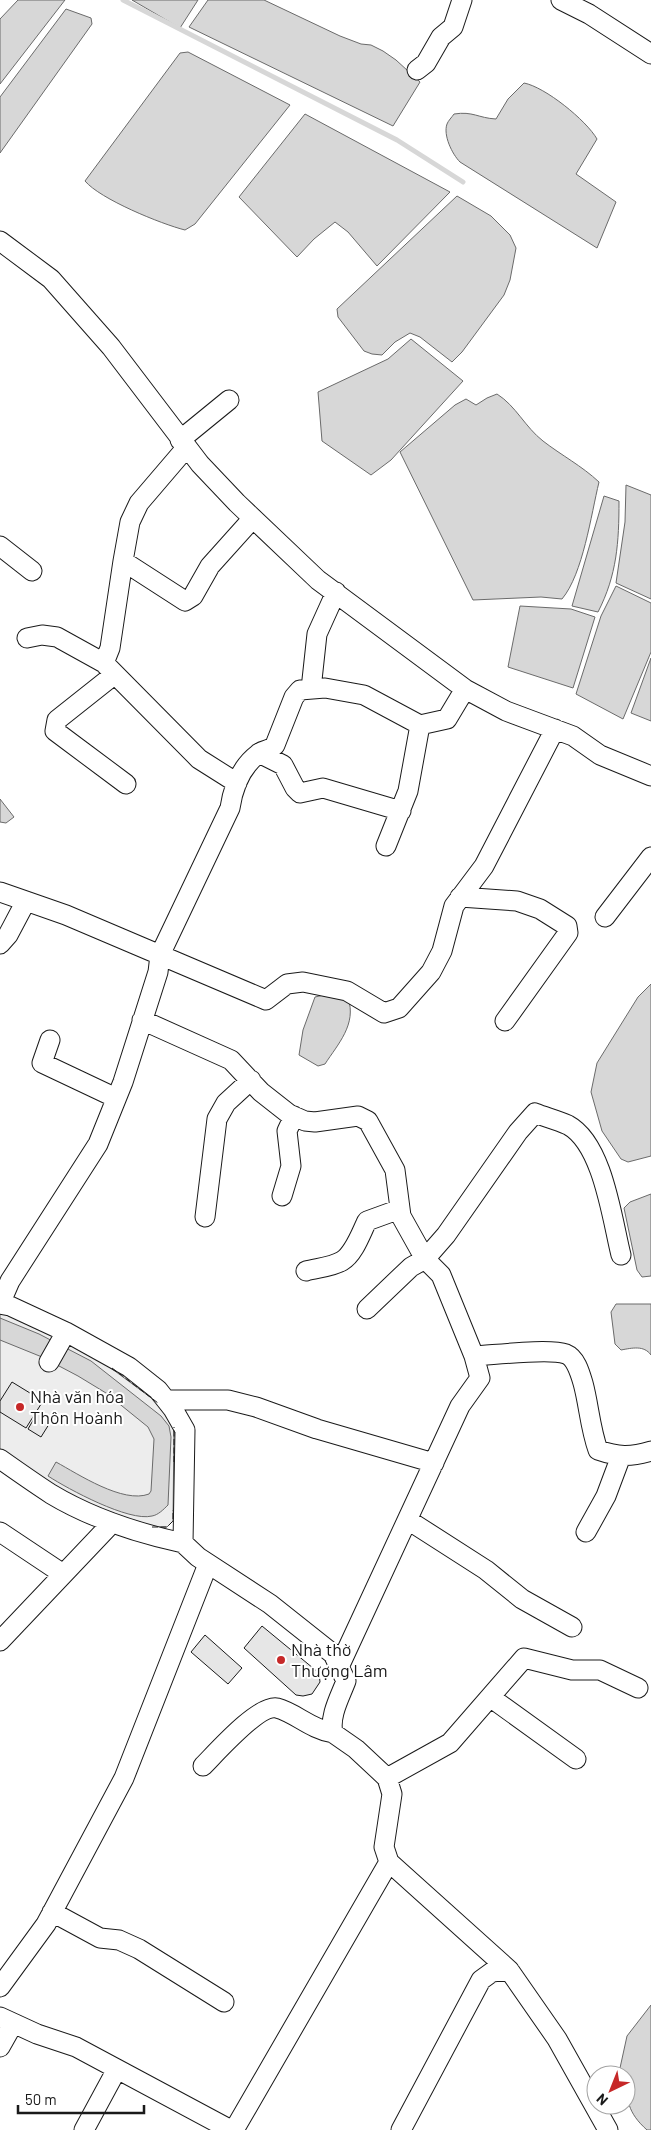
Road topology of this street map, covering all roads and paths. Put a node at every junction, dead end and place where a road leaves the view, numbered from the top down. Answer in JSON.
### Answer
{"nodes":[{"id":1,"x":462,"y":0,"type":"edge"},
{"id":2,"x":561,"y":0,"type":"edge"},
{"id":3,"x":651,"y":54,"type":"edge"},
{"id":4,"x":417,"y":70,"type":"dead end"},
{"id":5,"x":0,"y":241,"type":"edge"},
{"id":6,"x":229,"y":400,"type":"dead end"},
{"id":7,"x":183,"y":444,"type":"junction"},
{"id":8,"x":253,"y":518,"type":"junction"},
{"id":9,"x":0,"y":546,"type":"edge"},
{"id":10,"x":123,"y":561,"type":"junction"},
{"id":11,"x":32,"y":571,"type":"dead end"},
{"id":12,"x":336,"y":592,"type":"junction"},
{"id":13,"x":27,"y":638,"type":"dead end"},
{"id":14,"x":109,"y":668,"type":"junction"},
{"id":15,"x":310,"y":689,"type":"junction"},
{"id":16,"x":465,"y":689,"type":"junction"},
{"id":17,"x":420,"y":725,"type":"junction"},
{"id":18,"x":555,"y":729,"type":"junction"},
{"id":19,"x":260,"y":753,"type":"junction"},
{"id":20,"x":651,"y":776,"type":"edge"},
{"id":21,"x":237,"y":783,"type":"junction"},
{"id":22,"x":126,"y":784,"type":"dead end"},
{"id":23,"x":400,"y":811,"type":"junction"},
{"id":24,"x":386,"y":846,"type":"dead end"},
{"id":25,"x":651,"y":857,"type":"edge"},
{"id":26,"x":0,"y":892,"type":"edge"},
{"id":27,"x":460,"y":897,"type":"junction"},
{"id":28,"x":26,"y":901,"type":"junction"},
{"id":29,"x":605,"y":917,"type":"dead end"},
{"id":30,"x":0,"y":944,"type":"edge"},
{"id":31,"x":160,"y":955,"type":"junction"},
{"id":32,"x":142,"y":1020,"type":"junction"},
{"id":33,"x":505,"y":1021,"type":"dead end"},
{"id":34,"x":50,"y":1040,"type":"dead end"},
{"id":35,"x":251,"y":1080,"type":"junction"},
{"id":36,"x":116,"y":1098,"type":"junction"},
{"id":37,"x":294,"y":1116,"type":"junction"},
{"id":38,"x":282,"y":1196,"type":"dead end"},
{"id":39,"x":400,"y":1209,"type":"junction"},
{"id":40,"x":206,"y":1217,"type":"dead end"},
{"id":41,"x":621,"y":1255,"type":"dead end"},
{"id":42,"x":425,"y":1259,"type":"junction"},
{"id":43,"x":306,"y":1271,"type":"dead end"},
{"id":44,"x":0,"y":1304,"type":"edge"},
{"id":45,"x":367,"y":1309,"type":"dead end"},
{"id":46,"x":64,"y":1337,"type":"junction"},
{"id":47,"x":474,"y":1356,"type":"junction"},
{"id":48,"x":49,"y":1362,"type":"dead end"},
{"id":49,"x":166,"y":1400,"type":"junction"},
{"id":50,"x":651,"y":1451,"type":"edge"},
{"id":51,"x":621,"y":1456,"type":"junction"},
{"id":52,"x":0,"y":1460,"type":"edge"},
{"id":53,"x":434,"y":1463,"type":"junction"},
{"id":54,"x":408,"y":1520,"type":"junction"},
{"id":55,"x":112,"y":1522,"type":"junction"},
{"id":56,"x":0,"y":1532,"type":"edge"},
{"id":57,"x":586,"y":1532,"type":"dead end"},
{"id":58,"x":183,"y":1543,"type":"junction"},
{"id":59,"x":208,"y":1564,"type":"junction"},
{"id":60,"x":63,"y":1574,"type":"junction"},
{"id":61,"x":572,"y":1626,"type":"dead end"},
{"id":62,"x":0,"y":1641,"type":"edge"},
{"id":63,"x":339,"y":1667,"type":"junction"},
{"id":64,"x":638,"y":1688,"type":"dead end"},
{"id":65,"x":490,"y":1697,"type":"junction"},
{"id":66,"x":333,"y":1733,"type":"junction"},
{"id":67,"x":576,"y":1759,"type":"dead end"},
{"id":68,"x":203,"y":1766,"type":"dead end"},
{"id":69,"x":387,"y":1778,"type":"junction"},
{"id":70,"x":390,"y":1862,"type":"junction"},
{"id":71,"x":52,"y":1912,"type":"junction"},
{"id":72,"x":509,"y":1970,"type":"junction"},
{"id":73,"x":0,"y":1988,"type":"edge"},
{"id":74,"x":224,"y":2002,"type":"dead end"},
{"id":75,"x":6,"y":2020,"type":"edge"},
{"id":76,"x":0,"y":2047,"type":"edge"},
{"id":77,"x":117,"y":2069,"type":"junction"},
{"id":78,"x":84,"y":2130,"type":"edge"},
{"id":79,"x":232,"y":2130,"type":"edge"},
{"id":80,"x":401,"y":2130,"type":"edge"},
{"id":81,"x":608,"y":2130,"type":"edge"}],
"edges":[{"from":1,"to":4,"type":"street"},
{"from":2,"to":3,"type":"street"},
{"from":5,"to":7,"type":"street"},
{"from":6,"to":7,"type":"street"},
{"from":7,"to":8,"type":"street"},
{"from":7,"to":10,"type":"street"},
{"from":8,"to":10,"type":"street"},
{"from":8,"to":12,"type":"street"},
{"from":9,"to":11,"type":"street"},
{"from":10,"to":14,"type":"street"},
{"from":12,"to":15,"type":"street"},
{"from":12,"to":16,"type":"street"},
{"from":13,"to":14,"type":"street"},
{"from":14,"to":21,"type":"street"},
{"from":14,"to":22,"type":"street"},
{"from":15,"to":17,"type":"street"},
{"from":15,"to":19,"type":"street"},
{"from":16,"to":17,"type":"street"},
{"from":16,"to":18,"type":"street"},
{"from":17,"to":23,"type":"street"},
{"from":18,"to":20,"type":"street"},
{"from":18,"to":27,"type":"street"},
{"from":19,"to":21,"type":"street"},
{"from":19,"to":23,"type":"street"},
{"from":21,"to":31,"type":"street"},
{"from":23,"to":24,"type":"street"},
{"from":25,"to":29,"type":"street"},
{"from":26,"to":28,"type":"street"},
{"from":27,"to":31,"type":"street"},
{"from":27,"to":33,"type":"street"},
{"from":28,"to":30,"type":"street"},
{"from":28,"to":31,"type":"street"},
{"from":31,"to":32,"type":"street"},
{"from":32,"to":35,"type":"street"},
{"from":32,"to":36,"type":"street"},
{"from":34,"to":36,"type":"street"},
{"from":35,"to":37,"type":"street"},
{"from":35,"to":40,"type":"street"},
{"from":36,"to":44,"type":"street"},
{"from":37,"to":38,"type":"street"},
{"from":37,"to":39,"type":"street"},
{"from":39,"to":42,"type":"street"},
{"from":39,"to":43,"type":"street"},
{"from":41,"to":42,"type":"street"},
{"from":42,"to":45,"type":"street"},
{"from":42,"to":47,"type":"street"},
{"from":44,"to":46,"type":"street"},
{"from":46,"to":48,"type":"street"},
{"from":46,"to":49,"type":"street"},
{"from":47,"to":51,"type":"street"},
{"from":47,"to":53,"type":"street"},
{"from":49,"to":53,"type":"street"},
{"from":49,"to":58,"type":"street"},
{"from":50,"to":51,"type":"street"},
{"from":51,"to":57,"type":"street"},
{"from":52,"to":55,"type":"street"},
{"from":53,"to":54,"type":"street"},
{"from":54,"to":61,"type":"street"},
{"from":54,"to":63,"type":"street"},
{"from":55,"to":58,"type":"street"},
{"from":55,"to":60,"type":"street"},
{"from":56,"to":60,"type":"street"},
{"from":58,"to":59,"type":"street"},
{"from":59,"to":63,"type":"street"},
{"from":59,"to":71,"type":"street"},
{"from":60,"to":62,"type":"street"},
{"from":63,"to":66,"type":"street"},
{"from":64,"to":65,"type":"street"},
{"from":65,"to":67,"type":"street"},
{"from":65,"to":69,"type":"street"},
{"from":66,"to":68,"type":"street"},
{"from":66,"to":69,"type":"street"},
{"from":69,"to":70,"type":"street"},
{"from":70,"to":72,"type":"street"},
{"from":70,"to":79,"type":"street"},
{"from":71,"to":73,"type":"street"},
{"from":71,"to":74,"type":"street"},
{"from":72,"to":80,"type":"street"},
{"from":72,"to":81,"type":"street"},
{"from":75,"to":76,"type":"street"},
{"from":75,"to":77,"type":"street"},
{"from":77,"to":78,"type":"street"},
{"from":77,"to":79,"type":"street"}]}
